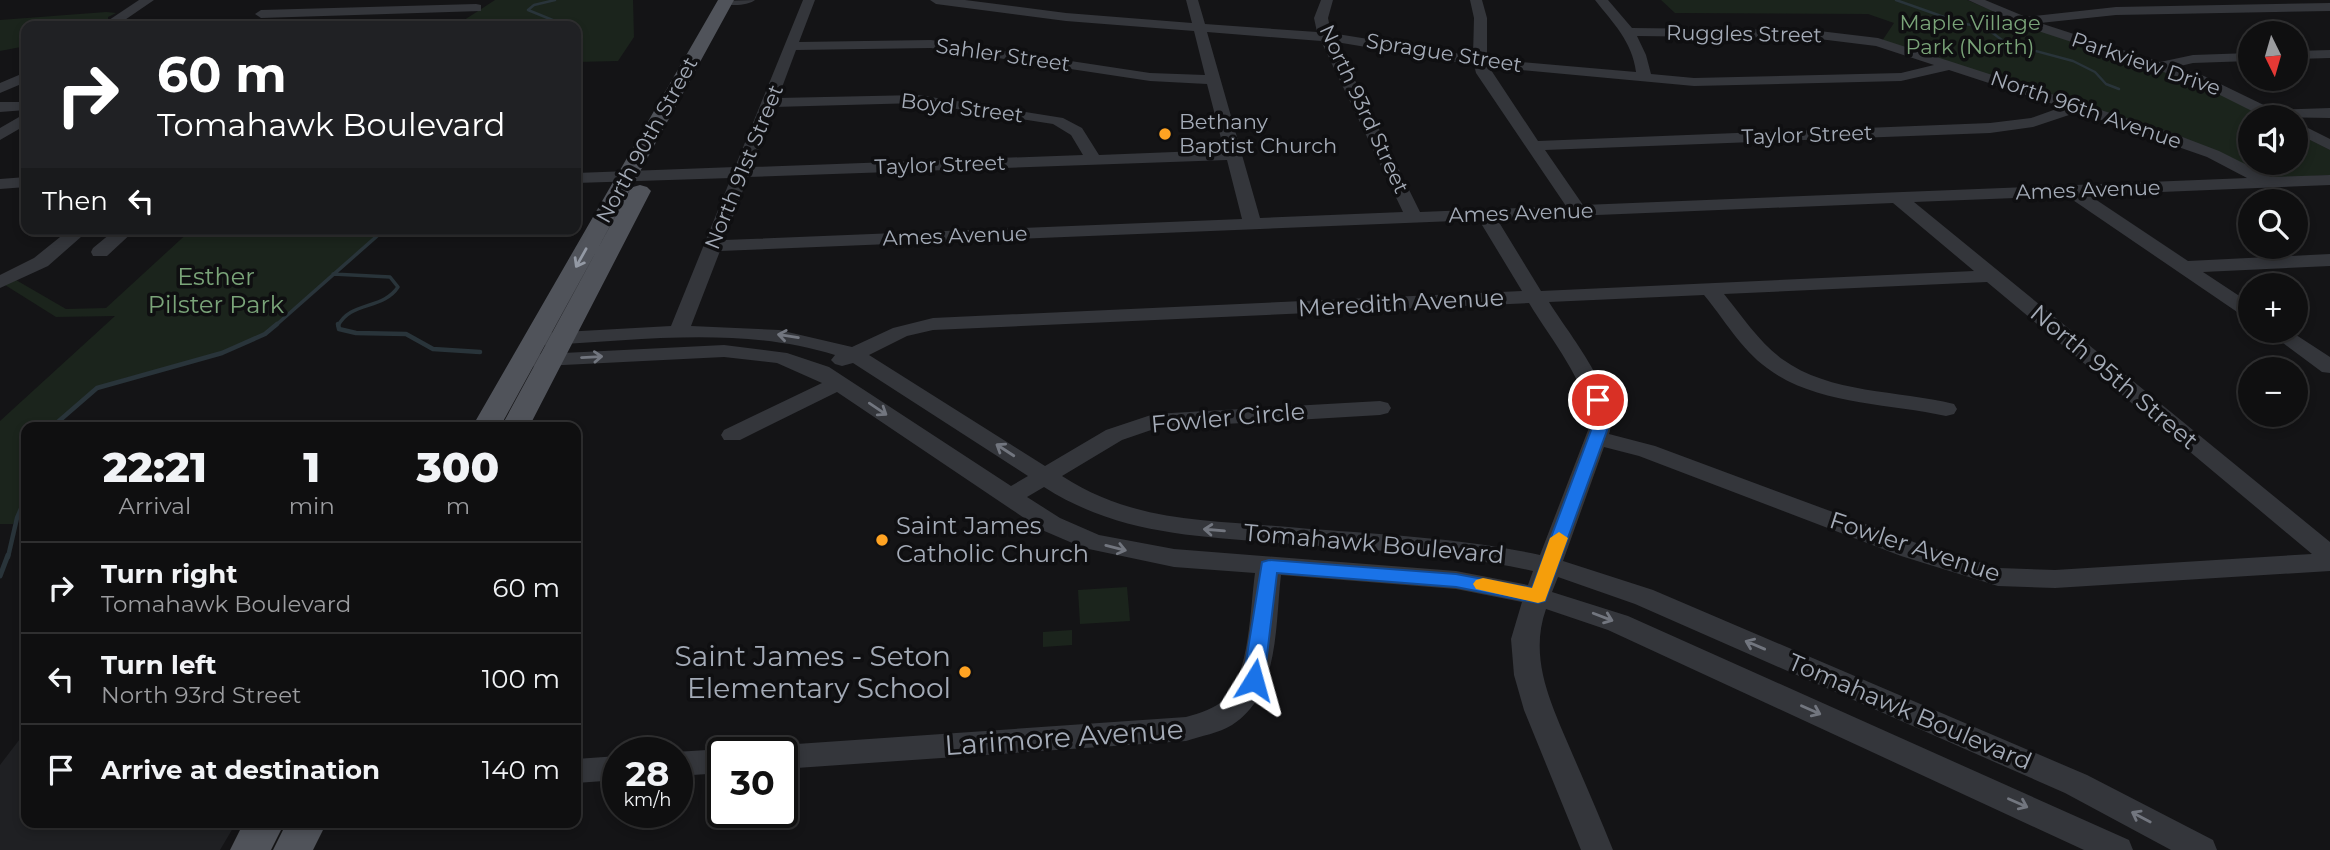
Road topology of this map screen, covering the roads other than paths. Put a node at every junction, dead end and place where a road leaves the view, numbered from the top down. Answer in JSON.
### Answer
{"nodes":[{"id":1,"x":148,"y":0,"type":"edge"},
{"id":2,"x":488,"y":0,"type":"edge"},
{"id":3,"x":726,"y":0,"type":"edge"},
{"id":4,"x":742,"y":0,"type":"edge"},
{"id":5,"x":749,"y":0,"type":"edge"},
{"id":6,"x":809,"y":0,"type":"edge"},
{"id":7,"x":936,"y":0,"type":"edge"},
{"id":8,"x":1061,"y":0,"type":"edge"},
{"id":9,"x":1192,"y":0,"type":"edge"},
{"id":10,"x":1327,"y":0,"type":"edge"},
{"id":11,"x":1476,"y":0,"type":"edge"},
{"id":12,"x":1601,"y":0,"type":"edge"},
{"id":13,"x":1974,"y":0,"type":"edge"},
{"id":14,"x":476,"y":8,"type":"junction"},
{"id":15,"x":2330,"y":8,"type":"edge"},
{"id":16,"x":261,"y":14,"type":"dead end"},
{"id":17,"x":1044,"y":15,"type":"junction"},
{"id":18,"x":115,"y":21,"type":"edge"},
{"id":19,"x":456,"y":21,"type":"edge"},
{"id":20,"x":2025,"y":21,"type":"junction"},
{"id":21,"x":1199,"y":28,"type":"junction"},
{"id":22,"x":1629,"y":32,"type":"junction"},
{"id":23,"x":1326,"y":37,"type":"junction"},
{"id":24,"x":1859,"y":39,"type":"joint"},
{"id":25,"x":792,"y":46,"type":"junction"},
{"id":26,"x":2330,"y":54,"type":"edge"},
{"id":27,"x":2308,"y":55,"type":"edge"},
{"id":28,"x":2238,"y":57,"type":"edge"},
{"id":29,"x":1478,"y":62,"type":"junction"},
{"id":30,"x":1952,"y":65,"type":"junction"},
{"id":31,"x":2160,"y":66,"type":"junction"},
{"id":32,"x":21,"y":78,"type":"edge"},
{"id":33,"x":1644,"y":78,"type":"junction"},
{"id":34,"x":1213,"y":80,"type":"junction"},
{"id":35,"x":0,"y":89,"type":"edge"},
{"id":36,"x":769,"y":103,"type":"junction"},
{"id":37,"x":2252,"y":105,"type":"edge"},
{"id":38,"x":21,"y":106,"type":"edge"},
{"id":39,"x":0,"y":107,"type":"edge"},
{"id":40,"x":2078,"y":107,"type":"junction"},
{"id":41,"x":2330,"y":113,"type":"edge"},
{"id":42,"x":2308,"y":114,"type":"edge"},
{"id":43,"x":21,"y":121,"type":"edge"},
{"id":44,"x":2308,"y":133,"type":"edge"},
{"id":45,"x":0,"y":135,"type":"edge"},
{"id":46,"x":2330,"y":145,"type":"edge"},
{"id":47,"x":1534,"y":146,"type":"junction"},
{"id":48,"x":1234,"y":155,"type":"junction"},
{"id":49,"x":1093,"y":159,"type":"junction"},
{"id":50,"x":740,"y":173,"type":"junction"},
{"id":51,"x":637,"y":177,"type":"junction"},
{"id":52,"x":581,"y":178,"type":"edge"},
{"id":53,"x":2330,"y":180,"type":"edge"},
{"id":54,"x":21,"y":183,"type":"edge"},
{"id":55,"x":2269,"y":183,"type":"junction"},
{"id":56,"x":0,"y":184,"type":"edge"},
{"id":57,"x":2073,"y":191,"type":"junction"},
{"id":58,"x":1898,"y":198,"type":"junction"},
{"id":59,"x":1578,"y":210,"type":"junction"},
{"id":60,"x":1485,"y":215,"type":"junction"},
{"id":61,"x":1414,"y":217,"type":"junction"},
{"id":62,"x":1252,"y":223,"type":"junction"},
{"id":63,"x":74,"y":235,"type":"edge"},
{"id":64,"x":120,"y":235,"type":"edge"},
{"id":65,"x":713,"y":246,"type":"junction"},
{"id":66,"x":100,"y":251,"type":"dead end"},
{"id":67,"x":2330,"y":260,"type":"edge"},
{"id":68,"x":2184,"y":267,"type":"junction"},
{"id":69,"x":1992,"y":276,"type":"junction"},
{"id":70,"x":0,"y":282,"type":"edge"},
{"id":71,"x":1710,"y":289,"type":"junction"},
{"id":72,"x":1535,"y":297,"type":"junction"},
{"id":73,"x":2238,"y":305,"type":"edge"},
{"id":74,"x":678,"y":334,"type":"junction"},
{"id":75,"x":2295,"y":343,"type":"edge"},
{"id":76,"x":557,"y":349,"type":"junction"},
{"id":77,"x":529,"y":350,"type":"junction"},
{"id":78,"x":853,"y":354,"type":"junction"},
{"id":79,"x":2330,"y":367,"type":"edge"},
{"id":80,"x":830,"y":377,"type":"junction"},
{"id":81,"x":1380,"y":408,"type":"dead end"},
{"id":82,"x":1946,"y":409,"type":"dead end"},
{"id":83,"x":489,"y":422,"type":"edge"},
{"id":84,"x":518,"y":422,"type":"edge"},
{"id":85,"x":732,"y":435,"type":"dead end"},
{"id":86,"x":1596,"y":438,"type":"junction"},
{"id":87,"x":1045,"y":476,"type":"junction"},
{"id":88,"x":1010,"y":497,"type":"junction"},
{"id":89,"x":2330,"y":556,"type":"edge"},
{"id":90,"x":2330,"y":562,"type":"edge"},
{"id":91,"x":1549,"y":565,"type":"junction"},
{"id":92,"x":1269,"y":566,"type":"junction"},
{"id":93,"x":1538,"y":596,"type":"junction"},
{"id":94,"x":798,"y":756,"type":"edge"},
{"id":95,"x":602,"y":769,"type":"edge"},
{"id":96,"x":581,"y":771,"type":"edge"},
{"id":97,"x":262,"y":828,"type":"edge"},
{"id":98,"x":304,"y":828,"type":"edge"},
{"id":99,"x":250,"y":850,"type":"edge"},
{"id":100,"x":293,"y":850,"type":"edge"},
{"id":101,"x":1597,"y":850,"type":"edge"},
{"id":102,"x":2117,"y":850,"type":"edge"},
{"id":103,"x":2201,"y":850,"type":"edge"}],
"edges":[{"from":1,"to":18,"type":"street"},
{"from":2,"to":14,"type":"street"},
{"from":3,"to":4,"type":"street"},
{"from":3,"to":51,"type":"main road","name":"North 90th Street"},
{"from":4,"to":5,"type":"street"},
{"from":4,"to":51,"type":"main road","name":"North 90th Street"},
{"from":6,"to":25,"type":"street","name":"North 91st Street"},
{"from":7,"to":17,"type":"street","name":"Sprague Street"},
{"from":8,"to":17,"type":"street"},
{"from":9,"to":21,"type":"street"},
{"from":10,"to":23,"type":"street","name":"North 93rd Street"},
{"from":11,"to":29,"type":"street"},
{"from":12,"to":22,"type":"street"},
{"from":13,"to":20,"type":"street","name":"Parkview Drive"},
{"from":14,"to":16,"type":"street"},
{"from":14,"to":19,"type":"street"},
{"from":15,"to":20,"type":"street"},
{"from":17,"to":21,"type":"street","name":"Sprague Street"},
{"from":20,"to":31,"type":"street","name":"Parkview Drive"},
{"from":21,"to":23,"type":"street","name":"Sprague Street"},
{"from":21,"to":34,"type":"street"},
{"from":22,"to":24,"type":"street","name":"Ruggles Street"},
{"from":22,"to":33,"type":"street"},
{"from":23,"to":29,"type":"street","name":"Sprague Street"},
{"from":23,"to":61,"type":"street","name":"North 93rd Street"},
{"from":24,"to":30,"type":"street","name":"North 96th Avenue"},
{"from":25,"to":34,"type":"street","name":"Sahler Street"},
{"from":25,"to":36,"type":"street","name":"North 91st Street"},
{"from":26,"to":27,"type":"street"},
{"from":28,"to":31,"type":"street"},
{"from":29,"to":33,"type":"street","name":"Sprague Street"},
{"from":29,"to":47,"type":"street"},
{"from":30,"to":33,"type":"street","name":"Sprague Street"},
{"from":30,"to":40,"type":"street","name":"North 96th Avenue"},
{"from":31,"to":37,"type":"street","name":"Parkview Drive"},
{"from":32,"to":35,"type":"street"},
{"from":34,"to":48,"type":"street"},
{"from":36,"to":49,"type":"street","name":"Boyd Street"},
{"from":36,"to":50,"type":"street","name":"North 91st Street"},
{"from":38,"to":39,"type":"street"},
{"from":40,"to":47,"type":"street","name":"Taylor Street"},
{"from":40,"to":55,"type":"street","name":"North 96th Avenue"},
{"from":41,"to":42,"type":"street"},
{"from":43,"to":45,"type":"street"},
{"from":44,"to":46,"type":"street"},
{"from":47,"to":59,"type":"street"},
{"from":48,"to":49,"type":"street","name":"Taylor Street"},
{"from":48,"to":62,"type":"street"},
{"from":49,"to":50,"type":"street","name":"Taylor Street"},
{"from":50,"to":51,"type":"street","name":"Taylor Street"},
{"from":50,"to":65,"type":"street","name":"North 91st Street"},
{"from":51,"to":52,"type":"street"},
{"from":51,"to":76,"type":"main road","name":"North 90th Street"},
{"from":51,"to":77,"type":"main road","name":"North 90th Street","one_way":true},
{"from":53,"to":55,"type":"street","name":"Ames Avenue"},
{"from":54,"to":56,"type":"street"},
{"from":55,"to":57,"type":"street","name":"Ames Avenue"},
{"from":57,"to":58,"type":"street","name":"Ames Avenue"},
{"from":57,"to":68,"type":"street"},
{"from":58,"to":59,"type":"street","name":"Ames Avenue"},
{"from":58,"to":69,"type":"street","name":"North 95th Street"},
{"from":59,"to":60,"type":"street","name":"Ames Avenue"},
{"from":60,"to":61,"type":"street","name":"Ames Avenue"},
{"from":60,"to":72,"type":"street"},
{"from":61,"to":62,"type":"street","name":"Ames Avenue"},
{"from":62,"to":65,"type":"street","name":"Ames Avenue"},
{"from":63,"to":70,"type":"street"},
{"from":64,"to":66,"type":"street"},
{"from":65,"to":74,"type":"street","name":"North 91st Street"},
{"from":67,"to":68,"type":"street"},
{"from":68,"to":73,"type":"street"},
{"from":69,"to":71,"type":"street","name":"Meredith Avenue"},
{"from":69,"to":89,"type":"street","name":"North 95th Street"},
{"from":71,"to":72,"type":"street","name":"Meredith Avenue"},
{"from":71,"to":82,"type":"street"},
{"from":72,"to":78,"type":"street","name":"Meredith Avenue"},
{"from":72,"to":86,"type":"street"},
{"from":74,"to":76,"type":"street","name":"Tomahawk Boulevard"},
{"from":78,"to":74,"type":"street","name":"Tomahawk Boulevard","one_way":true},
{"from":75,"to":79,"type":"street"},
{"from":76,"to":77,"type":"street","name":"Tomahawk Boulevard"},
{"from":76,"to":80,"type":"street","name":"Tomahawk Boulevard","one_way":true},
{"from":76,"to":84,"type":"main road","name":"North 90th Street"},
{"from":77,"to":83,"type":"main road","name":"North 90th Street"},
{"from":78,"to":80,"type":"street","name":"Meredith Avenue"},
{"from":87,"to":78,"type":"street","name":"Tomahawk Boulevard","one_way":true},
{"from":80,"to":85,"type":"street","name":"Meredith Avenue"},
{"from":80,"to":88,"type":"street","name":"Tomahawk Boulevard","one_way":true},
{"from":81,"to":87,"type":"street","name":"Fowler Circle"},
{"from":86,"to":90,"type":"street","name":"Fowler Avenue"},
{"from":86,"to":91,"type":"street"},
{"from":87,"to":88,"type":"street","name":"Fowler Circle"},
{"from":91,"to":87,"type":"street","name":"Tomahawk Boulevard","one_way":true},
{"from":88,"to":92,"type":"street","name":"Tomahawk Boulevard","one_way":true},
{"from":91,"to":93,"type":"street"},
{"from":103,"to":91,"type":"street","name":"Tomahawk Boulevard","one_way":true},
{"from":92,"to":93,"type":"street","name":"Tomahawk Boulevard"},
{"from":92,"to":94,"type":"street","name":"Larimore Avenue"},
{"from":93,"to":101,"type":"street"},
{"from":93,"to":102,"type":"street","name":"Tomahawk Boulevard","one_way":true},
{"from":95,"to":96,"type":"street"},
{"from":97,"to":99,"type":"main road"},
{"from":98,"to":100,"type":"main road"}]}
